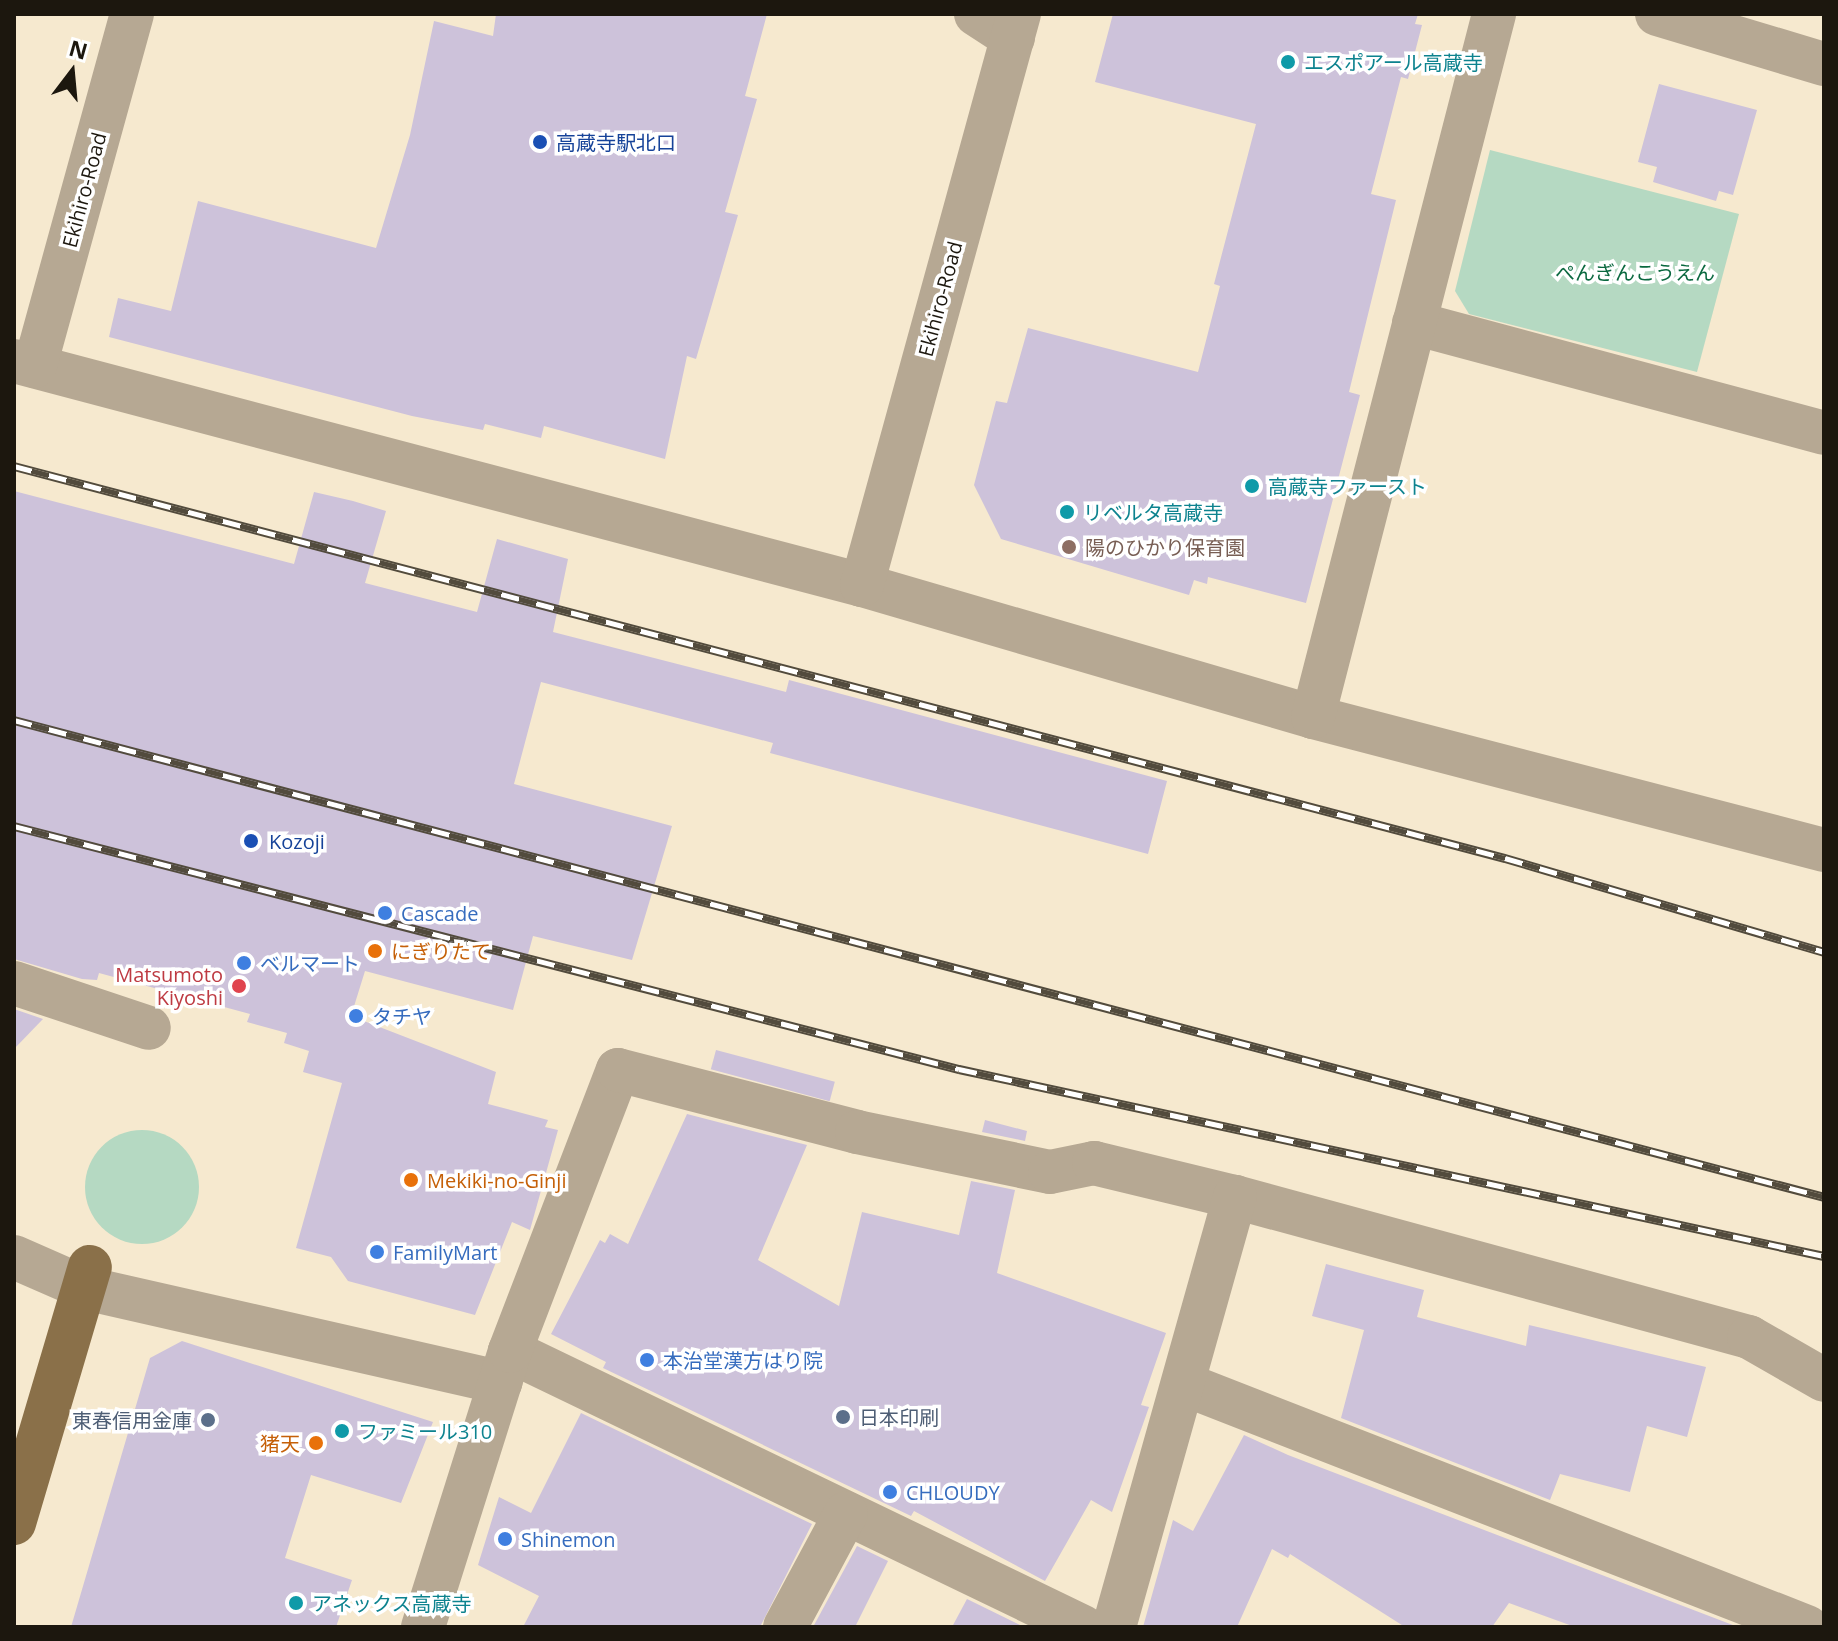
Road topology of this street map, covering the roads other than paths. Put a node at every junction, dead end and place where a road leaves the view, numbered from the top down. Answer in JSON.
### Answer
{"nodes":[{"id":1,"x":132,"y":14,"type":"edge"},
{"id":2,"x":976,"y":14,"type":"edge"},
{"id":3,"x":1494,"y":14,"type":"edge"},
{"id":4,"x":1657,"y":14,"type":"edge"},
{"id":5,"x":1016,"y":26,"type":"edge"},
{"id":6,"x":1824,"y":64,"type":"edge"},
{"id":7,"x":1414,"y":323,"type":"junction"},
{"id":8,"x":25,"y":363,"type":"edge"},
{"id":9,"x":1824,"y":433,"type":"edge"},
{"id":10,"x":862,"y":585,"type":"junction"},
{"id":11,"x":1313,"y":717,"type":"junction"},
{"id":12,"x":1824,"y":850,"type":"edge"},
{"id":13,"x":14,"y":983,"type":"edge"},
{"id":14,"x":149,"y":1028,"type":"dead end"},
{"id":15,"x":1235,"y":1197,"type":"junction"},
{"id":16,"x":14,"y":1257,"type":"edge"},
{"id":17,"x":88,"y":1277,"type":"junction"},
{"id":18,"x":505,"y":1367,"type":"junction"},
{"id":19,"x":1824,"y":1380,"type":"edge"},
{"id":20,"x":1184,"y":1384,"type":"junction"},
{"id":21,"x":846,"y":1513,"type":"junction"},
{"id":22,"x":14,"y":1523,"type":"edge"},
{"id":23,"x":423,"y":1627,"type":"edge"},
{"id":24,"x":785,"y":1627,"type":"edge"},
{"id":25,"x":1083,"y":1627,"type":"edge"},
{"id":26,"x":1114,"y":1627,"type":"edge"},
{"id":27,"x":1807,"y":1627,"type":"edge"}],
"edges":[{"from":1,"to":8,"type":"street","name":"Ekihiro-Road"},
{"from":2,"to":5,"type":"street"},
{"from":3,"to":7,"type":"street"},
{"from":4,"to":6,"type":"street"},
{"from":5,"to":10,"type":"street","name":"Ekihiro-Road"},
{"from":7,"to":9,"type":"street"},
{"from":7,"to":11,"type":"street"},
{"from":8,"to":10,"type":"street"},
{"from":10,"to":11,"type":"street"},
{"from":11,"to":12,"type":"street"},
{"from":13,"to":14,"type":"street"},
{"from":15,"to":18,"type":"street"},
{"from":15,"to":19,"type":"street"},
{"from":15,"to":20,"type":"street"},
{"from":16,"to":17,"type":"street"},
{"from":17,"to":18,"type":"street"},
{"from":17,"to":22,"type":"main road"},
{"from":18,"to":21,"type":"street"},
{"from":18,"to":23,"type":"street"},
{"from":20,"to":26,"type":"street"},
{"from":20,"to":27,"type":"street"},
{"from":21,"to":24,"type":"street"},
{"from":21,"to":25,"type":"street"}]}
